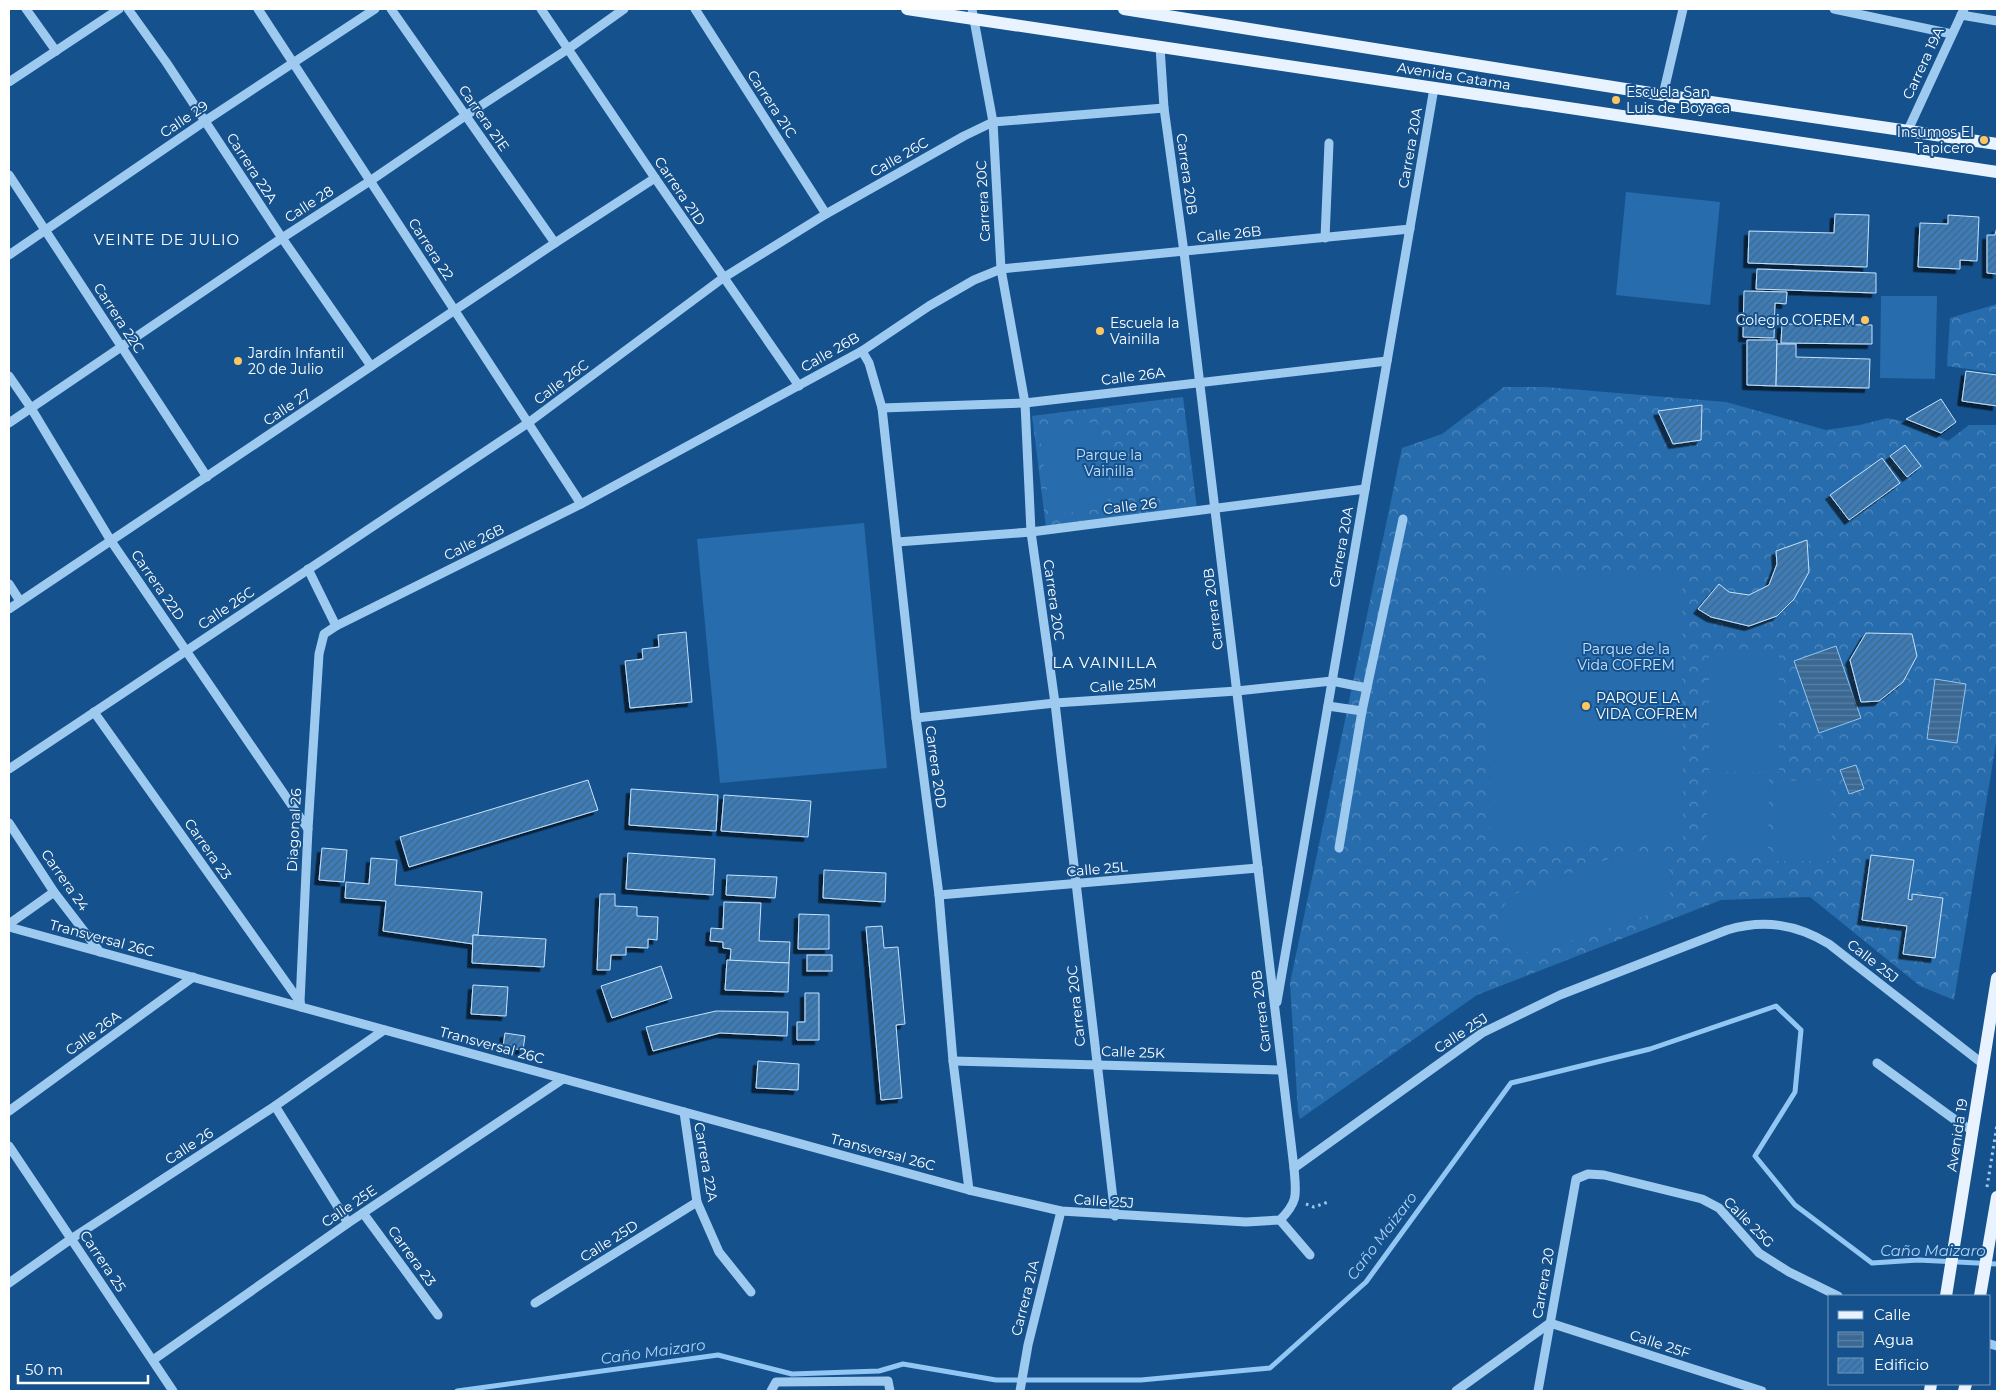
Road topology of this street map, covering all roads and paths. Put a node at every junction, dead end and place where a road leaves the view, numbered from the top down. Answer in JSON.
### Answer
{"nodes":[{"id":1,"x":26,"y":9,"type":"edge"},
{"id":2,"x":119,"y":9,"type":"edge"},
{"id":3,"x":128,"y":9,"type":"edge"},
{"id":4,"x":258,"y":9,"type":"edge"},
{"id":5,"x":376,"y":9,"type":"edge"},
{"id":6,"x":391,"y":9,"type":"edge"},
{"id":7,"x":541,"y":9,"type":"edge"},
{"id":8,"x":624,"y":9,"type":"edge"},
{"id":9,"x":695,"y":9,"type":"edge"},
{"id":10,"x":906,"y":9,"type":"edge"},
{"id":11,"x":1124,"y":9,"type":"edge"},
{"id":12,"x":1683,"y":9,"type":"edge"},
{"id":13,"x":1834,"y":9,"type":"edge"},
{"id":14,"x":1963,"y":12,"type":"edge"},
{"id":15,"x":974,"y":14,"type":"edge"},
{"id":16,"x":1997,"y":21,"type":"edge"},
{"id":17,"x":1952,"y":34,"type":"junction"},
{"id":18,"x":1160,"y":47,"type":"junction"},
{"id":19,"x":568,"y":49,"type":"junction"},
{"id":20,"x":56,"y":51,"type":"junction"},
{"id":21,"x":294,"y":64,"type":"junction"},
{"id":22,"x":9,"y":82,"type":"edge"},
{"id":23,"x":1434,"y":88,"type":"junction"},
{"id":24,"x":1663,"y":95,"type":"junction"},
{"id":25,"x":1164,"y":108,"type":"junction"},
{"id":26,"x":464,"y":116,"type":"junction"},
{"id":27,"x":205,"y":121,"type":"junction"},
{"id":28,"x":993,"y":122,"type":"junction"},
{"id":29,"x":1908,"y":130,"type":"junction"},
{"id":30,"x":1329,"y":143,"type":"dead end"},
{"id":31,"x":1997,"y":144,"type":"edge"},
{"id":32,"x":1997,"y":172,"type":"edge"},
{"id":33,"x":9,"y":175,"type":"edge"},
{"id":34,"x":655,"y":178,"type":"junction"},
{"id":35,"x":370,"y":181,"type":"junction"},
{"id":36,"x":826,"y":214,"type":"junction"},
{"id":37,"x":1410,"y":229,"type":"junction"},
{"id":38,"x":45,"y":230,"type":"junction"},
{"id":39,"x":282,"y":238,"type":"junction"},
{"id":40,"x":1325,"y":238,"type":"junction"},
{"id":41,"x":555,"y":243,"type":"junction"},
{"id":42,"x":1184,"y":252,"type":"junction"},
{"id":43,"x":9,"y":255,"type":"edge"},
{"id":44,"x":1001,"y":270,"type":"junction"},
{"id":45,"x":723,"y":278,"type":"junction"},
{"id":46,"x":455,"y":312,"type":"junction"},
{"id":47,"x":122,"y":347,"type":"junction"},
{"id":48,"x":862,"y":350,"type":"junction"},
{"id":49,"x":1387,"y":361,"type":"junction"},
{"id":50,"x":371,"y":366,"type":"junction"},
{"id":51,"x":9,"y":376,"type":"edge"},
{"id":52,"x":1200,"y":382,"type":"junction"},
{"id":53,"x":799,"y":386,"type":"junction"},
{"id":54,"x":1025,"y":403,"type":"junction"},
{"id":55,"x":31,"y":408,"type":"junction"},
{"id":56,"x":882,"y":408,"type":"junction"},
{"id":57,"x":9,"y":423,"type":"edge"},
{"id":58,"x":528,"y":423,"type":"junction"},
{"id":59,"x":207,"y":477,"type":"junction"},
{"id":60,"x":1365,"y":489,"type":"junction"},
{"id":61,"x":581,"y":504,"type":"junction"},
{"id":62,"x":1215,"y":510,"type":"junction"},
{"id":63,"x":1404,"y":520,"type":"dead end"},
{"id":64,"x":1031,"y":532,"type":"junction"},
{"id":65,"x":111,"y":541,"type":"junction"},
{"id":66,"x":897,"y":542,"type":"junction"},
{"id":67,"x":308,"y":569,"type":"junction"},
{"id":68,"x":9,"y":584,"type":"edge"},
{"id":69,"x":20,"y":601,"type":"junction"},
{"id":70,"x":9,"y":609,"type":"edge"},
{"id":71,"x":336,"y":626,"type":"junction"},
{"id":72,"x":186,"y":650,"type":"junction"},
{"id":73,"x":319,"y":654,"type":"joint"},
{"id":74,"x":1332,"y":681,"type":"junction"},
{"id":75,"x":1367,"y":688,"type":"junction"},
{"id":76,"x":1237,"y":691,"type":"junction"},
{"id":77,"x":1055,"y":703,"type":"junction"},
{"id":78,"x":1328,"y":706,"type":"junction"},
{"id":79,"x":1362,"y":711,"type":"junction"},
{"id":80,"x":94,"y":712,"type":"junction"},
{"id":81,"x":916,"y":718,"type":"junction"},
{"id":82,"x":9,"y":769,"type":"edge"},
{"id":83,"x":9,"y":823,"type":"edge"},
{"id":84,"x":308,"y":829,"type":"junction"},
{"id":85,"x":1339,"y":848,"type":"dead end"},
{"id":86,"x":1258,"y":868,"type":"junction"},
{"id":87,"x":1077,"y":884,"type":"junction"},
{"id":88,"x":54,"y":892,"type":"junction"},
{"id":89,"x":939,"y":895,"type":"junction"},
{"id":90,"x":9,"y":925,"type":"edge"},
{"id":91,"x":100,"y":952,"type":"junction"},
{"id":92,"x":193,"y":977,"type":"junction"},
{"id":93,"x":1997,"y":978,"type":"edge"},
{"id":94,"x":300,"y":1004,"type":"junction"},
{"id":95,"x":1276,"y":1011,"type":"junction"},
{"id":96,"x":384,"y":1030,"type":"junction"},
{"id":97,"x":953,"y":1061,"type":"junction"},
{"id":98,"x":1877,"y":1063,"type":"dead end"},
{"id":99,"x":1984,"y":1064,"type":"junction"},
{"id":100,"x":1096,"y":1065,"type":"junction"},
{"id":101,"x":1282,"y":1070,"type":"junction"},
{"id":102,"x":563,"y":1079,"type":"junction"},
{"id":103,"x":275,"y":1106,"type":"junction"},
{"id":104,"x":9,"y":1111,"type":"edge"},
{"id":105,"x":684,"y":1112,"type":"junction"},
{"id":106,"x":1997,"y":1125,"type":"edge"},
{"id":107,"x":1973,"y":1131,"type":"junction"},
{"id":108,"x":9,"y":1146,"type":"edge"},
{"id":109,"x":1294,"y":1168,"type":"junction"},
{"id":110,"x":1576,"y":1179,"type":"joint"},
{"id":111,"x":969,"y":1190,"type":"junction"},
{"id":112,"x":1991,"y":1197,"type":"edge"},
{"id":113,"x":1295,"y":1200,"type":"junction"},
{"id":114,"x":697,"y":1202,"type":"junction"},
{"id":115,"x":1328,"y":1202,"type":"dead end"},
{"id":116,"x":1061,"y":1211,"type":"junction"},
{"id":117,"x":363,"y":1213,"type":"junction"},
{"id":118,"x":1115,"y":1216,"type":"junction"},
{"id":119,"x":1280,"y":1220,"type":"junction"},
{"id":120,"x":348,"y":1223,"type":"junction"},
{"id":121,"x":71,"y":1239,"type":"junction"},
{"id":122,"x":1310,"y":1255,"type":"dead end"},
{"id":123,"x":9,"y":1283,"type":"edge"},
{"id":124,"x":751,"y":1292,"type":"dead end"},
{"id":125,"x":1836,"y":1295,"type":"edge"},
{"id":126,"x":1946,"y":1295,"type":"edge"},
{"id":127,"x":1980,"y":1295,"type":"edge"},
{"id":128,"x":535,"y":1303,"type":"dead end"},
{"id":129,"x":438,"y":1315,"type":"dead end"},
{"id":130,"x":1550,"y":1323,"type":"junction"},
{"id":131,"x":153,"y":1360,"type":"junction"},
{"id":132,"x":1020,"y":1390,"type":"edge"},
{"id":133,"x":173,"y":1391,"type":"edge"},
{"id":134,"x":771,"y":1391,"type":"edge"},
{"id":135,"x":890,"y":1391,"type":"edge"},
{"id":136,"x":1456,"y":1391,"type":"edge"},
{"id":137,"x":1538,"y":1391,"type":"edge"},
{"id":138,"x":1762,"y":1391,"type":"edge"}],
"edges":[{"from":1,"to":20,"type":"street"},
{"from":2,"to":20,"type":"street"},
{"from":3,"to":27,"type":"street","name":"Carrera 22A"},
{"from":4,"to":21,"type":"street","name":"Carrera 22"},
{"from":5,"to":21,"type":"street","name":"Calle 29"},
{"from":6,"to":26,"type":"street","name":"Carrera 21E"},
{"from":7,"to":19,"type":"street","name":"Carrera 21D"},
{"from":8,"to":19,"type":"street","name":"Calle 28"},
{"from":9,"to":36,"type":"street","name":"Carrera 21C"},
{"from":10,"to":15,"type":"main road","name":"Avenida Catama"},
{"from":11,"to":24,"type":"main road","name":"Avenida Catama"},
{"from":12,"to":24,"type":"street"},
{"from":13,"to":17,"type":"street"},
{"from":14,"to":16,"type":"street"},
{"from":14,"to":17,"type":"street","name":"Carrera 19A"},
{"from":15,"to":18,"type":"main road","name":"Avenida Catama"},
{"from":15,"to":28,"type":"street","name":"Carrera 20C"},
{"from":17,"to":29,"type":"street","name":"Carrera 19A"},
{"from":18,"to":23,"type":"main road","name":"Avenida Catama"},
{"from":18,"to":25,"type":"street","name":"Carrera 20B"},
{"from":19,"to":26,"type":"street","name":"Calle 28"},
{"from":19,"to":34,"type":"street","name":"Carrera 21D"},
{"from":20,"to":22,"type":"street"},
{"from":21,"to":27,"type":"street","name":"Calle 29"},
{"from":21,"to":35,"type":"street","name":"Carrera 22"},
{"from":23,"to":32,"type":"main road","name":"Avenida Catama"},
{"from":23,"to":37,"type":"street","name":"Carrera 20A"},
{"from":24,"to":29,"type":"main road","name":"Avenida Catama"},
{"from":25,"to":28,"type":"street","name":"Calle 26C"},
{"from":25,"to":42,"type":"street","name":"Carrera 20B"},
{"from":26,"to":35,"type":"street","name":"Calle 28"},
{"from":26,"to":41,"type":"street","name":"Carrera 21E"},
{"from":27,"to":38,"type":"street","name":"Calle 29"},
{"from":27,"to":39,"type":"street","name":"Carrera 22A"},
{"from":28,"to":36,"type":"street","name":"Calle 26C"},
{"from":28,"to":44,"type":"street","name":"Carrera 20C"},
{"from":29,"to":31,"type":"main road","name":"Avenida Catama"},
{"from":30,"to":40,"type":"street"},
{"from":33,"to":38,"type":"street","name":"Carrera 22C"},
{"from":34,"to":41,"type":"street","name":"Calle 27"},
{"from":34,"to":45,"type":"street","name":"Carrera 21D"},
{"from":35,"to":39,"type":"street","name":"Calle 28"},
{"from":35,"to":46,"type":"street","name":"Carrera 22"},
{"from":36,"to":45,"type":"street","name":"Calle 26C"},
{"from":37,"to":40,"type":"street","name":"Calle 26B"},
{"from":37,"to":49,"type":"street","name":"Carrera 20A"},
{"from":38,"to":43,"type":"street","name":"Calle 29"},
{"from":38,"to":47,"type":"street","name":"Carrera 22C"},
{"from":39,"to":47,"type":"street","name":"Calle 28"},
{"from":39,"to":50,"type":"street","name":"Carrera 22A"},
{"from":40,"to":42,"type":"street","name":"Calle 26B"},
{"from":41,"to":46,"type":"street","name":"Calle 27"},
{"from":42,"to":44,"type":"street","name":"Calle 26B"},
{"from":42,"to":52,"type":"street","name":"Carrera 20B"},
{"from":44,"to":48,"type":"street","name":"Calle 26B"},
{"from":44,"to":54,"type":"street","name":"Carrera 20C"},
{"from":45,"to":53,"type":"street","name":"Carrera 21D"},
{"from":45,"to":58,"type":"street","name":"Calle 26C"},
{"from":46,"to":50,"type":"street","name":"Calle 27"},
{"from":46,"to":58,"type":"street","name":"Carrera 22"},
{"from":47,"to":55,"type":"street","name":"Calle 28"},
{"from":47,"to":59,"type":"street","name":"Carrera 22C"},
{"from":48,"to":53,"type":"street","name":"Calle 26B"},
{"from":48,"to":56,"type":"street","name":"Carrera 20D"},
{"from":49,"to":52,"type":"street","name":"Calle 26A"},
{"from":49,"to":60,"type":"street","name":"Carrera 20A"},
{"from":50,"to":59,"type":"street","name":"Calle 27"},
{"from":51,"to":55,"type":"street","name":"Carrera 22D"},
{"from":52,"to":54,"type":"street","name":"Calle 26A"},
{"from":52,"to":62,"type":"street","name":"Carrera 20B"},
{"from":53,"to":61,"type":"street","name":"Calle 26B"},
{"from":54,"to":56,"type":"street","name":"Calle 26A"},
{"from":54,"to":64,"type":"street","name":"Carrera 20C"},
{"from":55,"to":57,"type":"street","name":"Calle 28"},
{"from":55,"to":65,"type":"street","name":"Carrera 22D"},
{"from":56,"to":66,"type":"street","name":"Carrera 20D"},
{"from":58,"to":61,"type":"street","name":"Carrera 22"},
{"from":58,"to":67,"type":"street","name":"Calle 26C"},
{"from":59,"to":65,"type":"street","name":"Calle 27"},
{"from":60,"to":62,"type":"street","name":"Calle 26"},
{"from":60,"to":74,"type":"street","name":"Carrera 20A"},
{"from":61,"to":71,"type":"street","name":"Calle 26B"},
{"from":62,"to":64,"type":"street","name":"Calle 26"},
{"from":62,"to":76,"type":"street","name":"Carrera 20B"},
{"from":63,"to":75,"type":"street"},
{"from":64,"to":66,"type":"street","name":"Calle 26"},
{"from":64,"to":77,"type":"street","name":"Carrera 20C"},
{"from":65,"to":69,"type":"street","name":"Calle 27"},
{"from":65,"to":72,"type":"street","name":"Carrera 22D"},
{"from":66,"to":81,"type":"street","name":"Carrera 20D"},
{"from":67,"to":71,"type":"street"},
{"from":67,"to":72,"type":"street","name":"Calle 26C"},
{"from":68,"to":69,"type":"street"},
{"from":69,"to":70,"type":"street","name":"Calle 27"},
{"from":71,"to":73,"type":"street","name":"Calle 26B"},
{"from":72,"to":80,"type":"street","name":"Calle 26C"},
{"from":72,"to":84,"type":"street","name":"Carrera 22D"},
{"from":73,"to":84,"type":"street","name":"Diagonal 26"},
{"from":74,"to":75,"type":"street","name":"Calle 25M"},
{"from":74,"to":76,"type":"street","name":"Calle 25M"},
{"from":74,"to":78,"type":"street","name":"Carrera 20A"},
{"from":75,"to":79,"type":"street"},
{"from":76,"to":77,"type":"street","name":"Calle 25M"},
{"from":76,"to":86,"type":"street","name":"Carrera 20B"},
{"from":77,"to":81,"type":"street","name":"Calle 25M"},
{"from":77,"to":87,"type":"street","name":"Carrera 20C"},
{"from":78,"to":79,"type":"street"},
{"from":78,"to":95,"type":"street","name":"Carrera 20A"},
{"from":79,"to":85,"type":"street"},
{"from":80,"to":82,"type":"street","name":"Calle 26C"},
{"from":80,"to":94,"type":"street","name":"Carrera 23"},
{"from":81,"to":89,"type":"street","name":"Carrera 20D"},
{"from":83,"to":88,"type":"street","name":"Carrera 24"},
{"from":84,"to":94,"type":"street","name":"Diagonal 26"},
{"from":86,"to":87,"type":"street","name":"Calle 25L"},
{"from":86,"to":95,"type":"street","name":"Carrera 20B"},
{"from":87,"to":89,"type":"street","name":"Calle 25L"},
{"from":87,"to":100,"type":"street","name":"Carrera 20C"},
{"from":88,"to":90,"type":"street"},
{"from":88,"to":91,"type":"street","name":"Carrera 24"},
{"from":89,"to":97,"type":"street","name":"Carrera 20D"},
{"from":90,"to":91,"type":"street","name":"Transversal 26C"},
{"from":91,"to":92,"type":"street","name":"Transversal 26C"},
{"from":92,"to":94,"type":"street","name":"Transversal 26C"},
{"from":92,"to":104,"type":"street","name":"Calle 26A"},
{"from":93,"to":99,"type":"main road","name":"Avenida 19"},
{"from":94,"to":96,"type":"street","name":"Transversal 26C"},
{"from":95,"to":101,"type":"street","name":"Carrera 20B"},
{"from":96,"to":102,"type":"street","name":"Transversal 26C"},
{"from":96,"to":103,"type":"street","name":"Calle 26"},
{"from":97,"to":100,"type":"street","name":"Calle 25K"},
{"from":97,"to":111,"type":"street","name":"Carrera 20D"},
{"from":98,"to":107,"type":"street"},
{"from":99,"to":107,"type":"main road","name":"Avenida 19"},
{"from":99,"to":109,"type":"street","name":"Calle 25J"},
{"from":100,"to":101,"type":"street","name":"Calle 25K"},
{"from":100,"to":118,"type":"street","name":"Carrera 20C"},
{"from":101,"to":109,"type":"street","name":"Carrera 20B"},
{"from":102,"to":105,"type":"street","name":"Transversal 26C"},
{"from":102,"to":117,"type":"street","name":"Calle 25E"},
{"from":103,"to":120,"type":"street"},
{"from":103,"to":121,"type":"street","name":"Calle 26"},
{"from":105,"to":111,"type":"street","name":"Transversal 26C"},
{"from":105,"to":114,"type":"street","name":"Carrera 22A"},
{"from":106,"to":112,"type":"path"},
{"from":107,"to":126,"type":"main road","name":"Avenida 19"},
{"from":108,"to":121,"type":"street","name":"Carrera 25"},
{"from":109,"to":113,"type":"street"},
{"from":110,"to":125,"type":"street","name":"Calle 25G"},
{"from":110,"to":130,"type":"street","name":"Carrera 20"},
{"from":111,"to":116,"type":"street","name":"Calle 25J"},
{"from":112,"to":127,"type":"main road"},
{"from":113,"to":115,"type":"path"},
{"from":113,"to":119,"type":"street"},
{"from":114,"to":124,"type":"street","name":"Carrera 22A"},
{"from":114,"to":128,"type":"street","name":"Calle 25D"},
{"from":116,"to":118,"type":"street","name":"Calle 25J"},
{"from":116,"to":132,"type":"street","name":"Carrera 21A"},
{"from":117,"to":120,"type":"street","name":"Calle 25E"},
{"from":117,"to":129,"type":"street","name":"Carrera 23"},
{"from":118,"to":119,"type":"street","name":"Calle 25J"},
{"from":119,"to":122,"type":"street"},
{"from":120,"to":131,"type":"street","name":"Calle 25E"},
{"from":121,"to":123,"type":"street","name":"Calle 26"},
{"from":121,"to":131,"type":"street","name":"Carrera 25"},
{"from":130,"to":136,"type":"street"},
{"from":130,"to":137,"type":"street","name":"Carrera 20"},
{"from":130,"to":138,"type":"street","name":"Calle 25F"},
{"from":131,"to":133,"type":"street","name":"Carrera 25"},
{"from":134,"to":135,"type":"street"}]}
